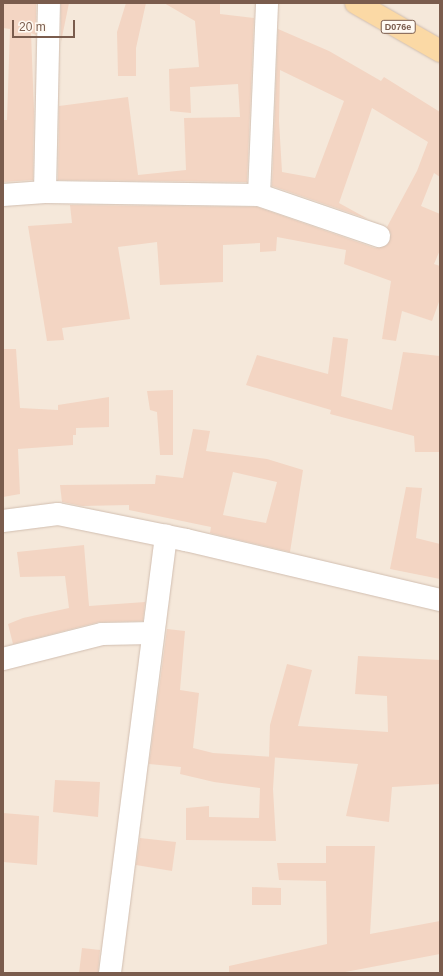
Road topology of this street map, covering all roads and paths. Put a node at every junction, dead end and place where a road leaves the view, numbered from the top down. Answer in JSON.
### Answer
{"nodes":[{"id":1,"x":49,"y":3,"type":"edge"},
{"id":2,"x":267,"y":3,"type":"edge"},
{"id":3,"x":356,"y":3,"type":"edge"},
{"id":4,"x":440,"y":51,"type":"edge"},
{"id":5,"x":45,"y":192,"type":"junction"},
{"id":6,"x":3,"y":195,"type":"edge"},
{"id":7,"x":259,"y":195,"type":"junction"},
{"id":8,"x":379,"y":236,"type":"dead end"},
{"id":9,"x":3,"y":521,"type":"edge"},
{"id":10,"x":166,"y":536,"type":"junction"},
{"id":11,"x":440,"y":600,"type":"edge"},
{"id":12,"x":153,"y":633,"type":"junction"},
{"id":13,"x":3,"y":659,"type":"edge"},
{"id":14,"x":110,"y":973,"type":"edge"}],
"edges":[{"from":1,"to":5,"type":"street"},
{"from":2,"to":7,"type":"street"},
{"from":3,"to":4,"type":"main road","number":"D076e"},
{"from":5,"to":6,"type":"street"},
{"from":5,"to":7,"type":"street"},
{"from":7,"to":8,"type":"street"},
{"from":9,"to":10,"type":"street"},
{"from":10,"to":11,"type":"street"},
{"from":10,"to":12,"type":"street"},
{"from":12,"to":13,"type":"street"},
{"from":12,"to":14,"type":"street"}]}
